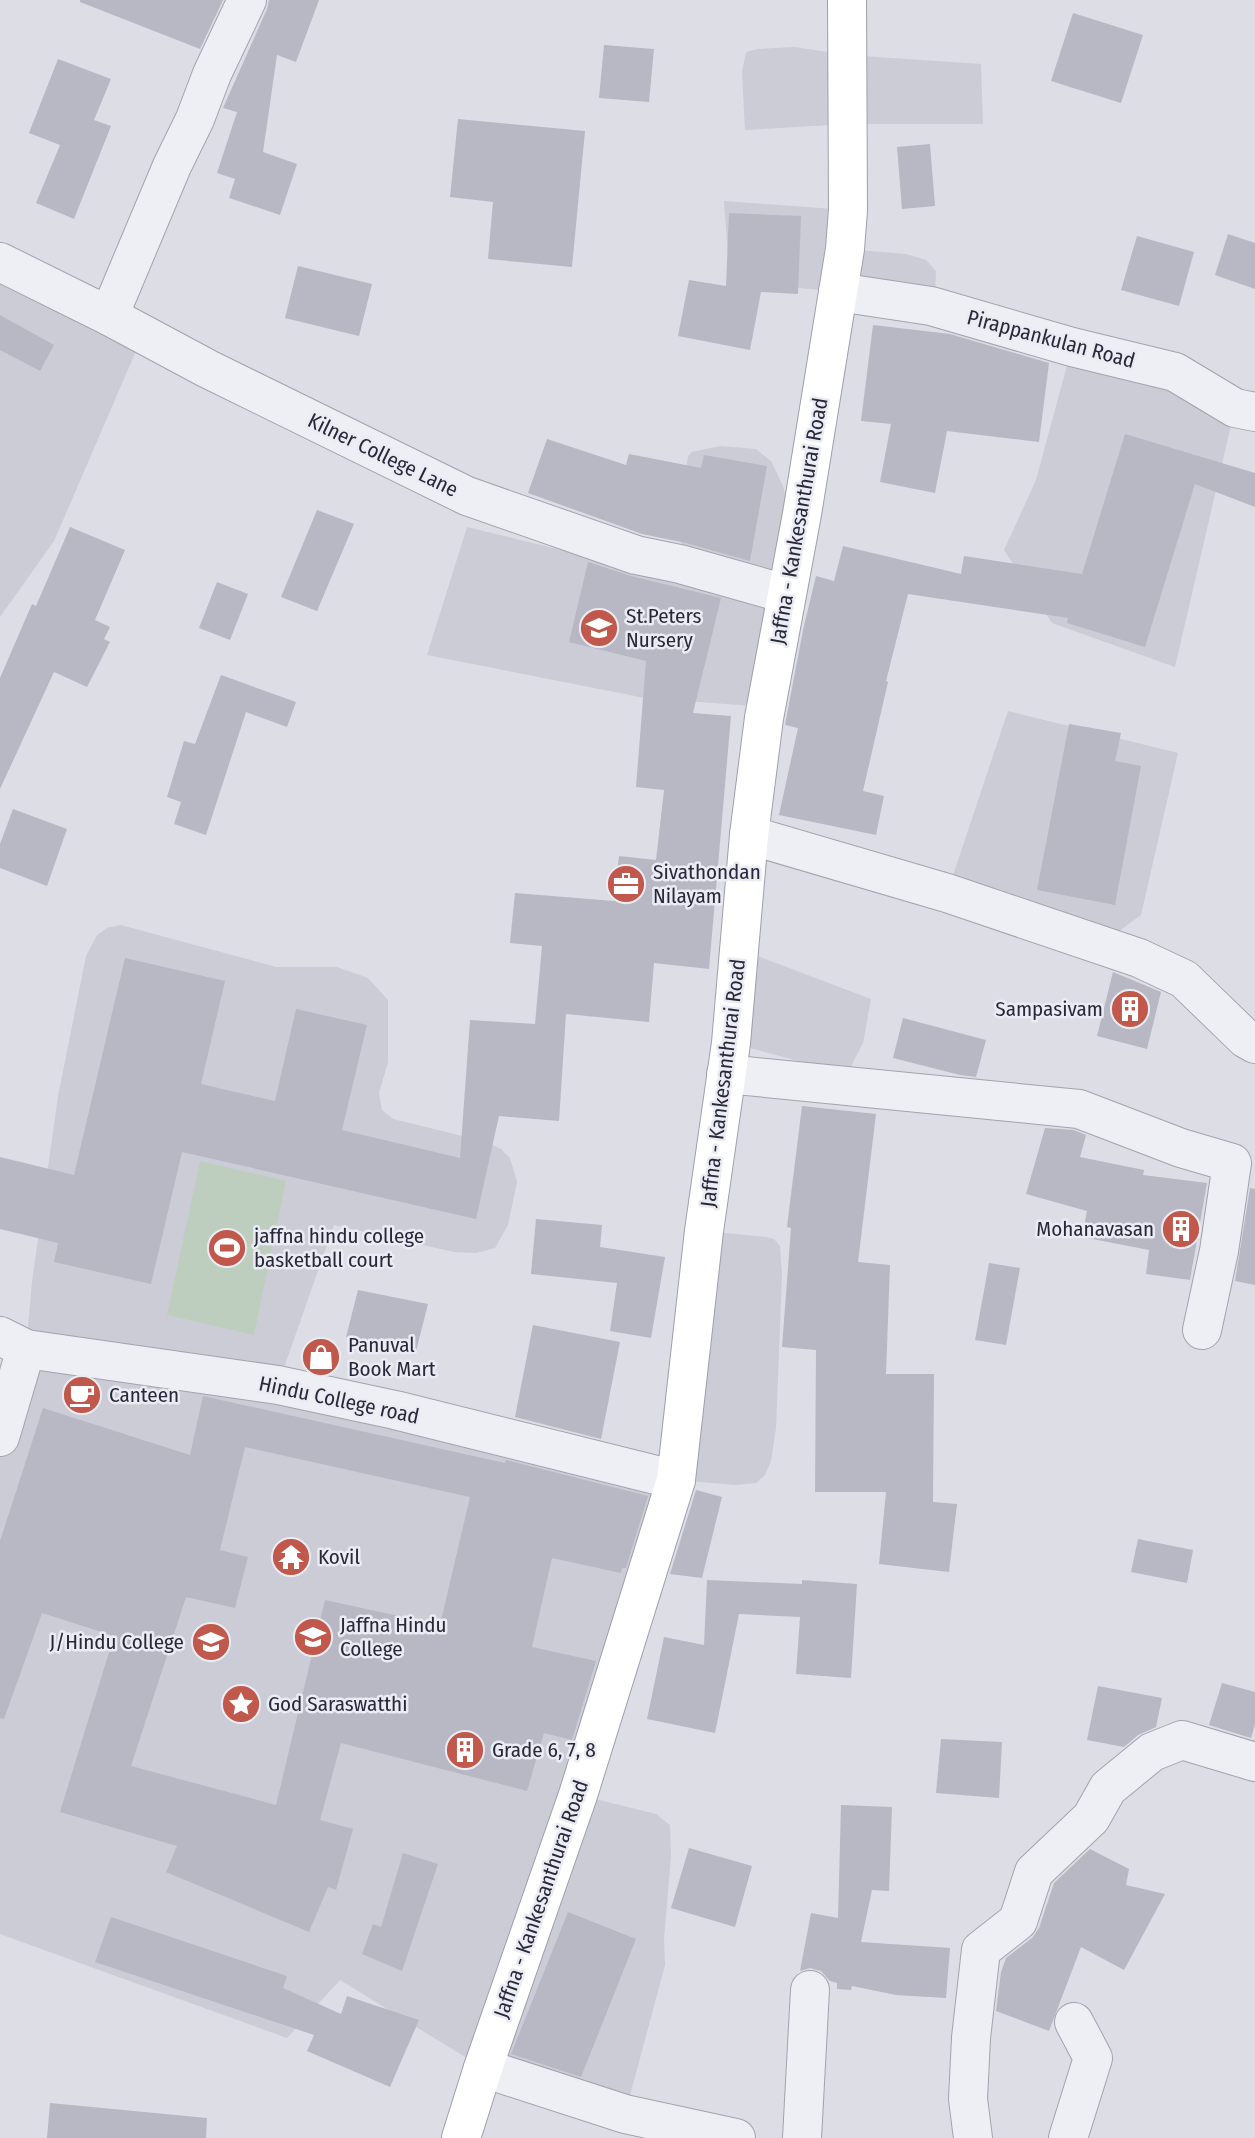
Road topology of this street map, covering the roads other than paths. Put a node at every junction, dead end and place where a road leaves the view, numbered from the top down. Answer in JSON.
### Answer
{"nodes":[{"id":1,"x":247,"y":0,"type":"edge"},
{"id":2,"x":847,"y":0,"type":"edge"},
{"id":3,"x":0,"y":262,"type":"edge"},
{"id":4,"x":838,"y":292,"type":"junction"},
{"id":5,"x":109,"y":316,"type":"junction"},
{"id":6,"x":1255,"y":412,"type":"edge"},
{"id":7,"x":786,"y":594,"type":"junction"},
{"id":8,"x":749,"y":835,"type":"junction"},
{"id":9,"x":1255,"y":1044,"type":"edge"},
{"id":10,"x":726,"y":1074,"type":"junction"},
{"id":11,"x":1202,"y":1330,"type":"dead end"},
{"id":12,"x":13,"y":1343,"type":"edge"},
{"id":13,"x":0,"y":1437,"type":"edge"},
{"id":14,"x":676,"y":1480,"type":"junction"},
{"id":15,"x":1255,"y":1762,"type":"edge"},
{"id":16,"x":810,"y":1990,"type":"dead end"},
{"id":17,"x":1074,"y":2022,"type":"dead end"},
{"id":18,"x":483,"y":2068,"type":"junction"},
{"id":19,"x":461,"y":2138,"type":"edge"},
{"id":20,"x":736,"y":2138,"type":"edge"},
{"id":21,"x":802,"y":2138,"type":"edge"},
{"id":22,"x":973,"y":2138,"type":"edge"},
{"id":23,"x":1068,"y":2138,"type":"edge"}],
"edges":[{"from":1,"to":5,"type":"street"},
{"from":2,"to":4,"type":"main road","name":"Jaffna - Kankesanthurai Road"},
{"from":3,"to":5,"type":"street","name":"Kilner College Lane"},
{"from":4,"to":6,"type":"street","name":"Pirappankulan Road"},
{"from":4,"to":7,"type":"main road","name":"Jaffna - Kankesanthurai Road"},
{"from":5,"to":7,"type":"street","name":"Kilner College Lane"},
{"from":7,"to":8,"type":"main road","name":"Jaffna - Kankesanthurai Road"},
{"from":8,"to":9,"type":"street"},
{"from":8,"to":10,"type":"main road","name":"Jaffna - Kankesanthurai Road"},
{"from":10,"to":11,"type":"street"},
{"from":10,"to":14,"type":"main road","name":"Jaffna - Kankesanthurai Road"},
{"from":12,"to":13,"type":"street"},
{"from":12,"to":14,"type":"street","name":"Hindu College road"},
{"from":14,"to":18,"type":"main road","name":"Jaffna - Kankesanthurai Road"},
{"from":15,"to":22,"type":"street"},
{"from":16,"to":21,"type":"street"},
{"from":17,"to":23,"type":"street"},
{"from":18,"to":19,"type":"main road","name":"Jaffna - Kankesanthurai Road"},
{"from":18,"to":20,"type":"street"}]}
